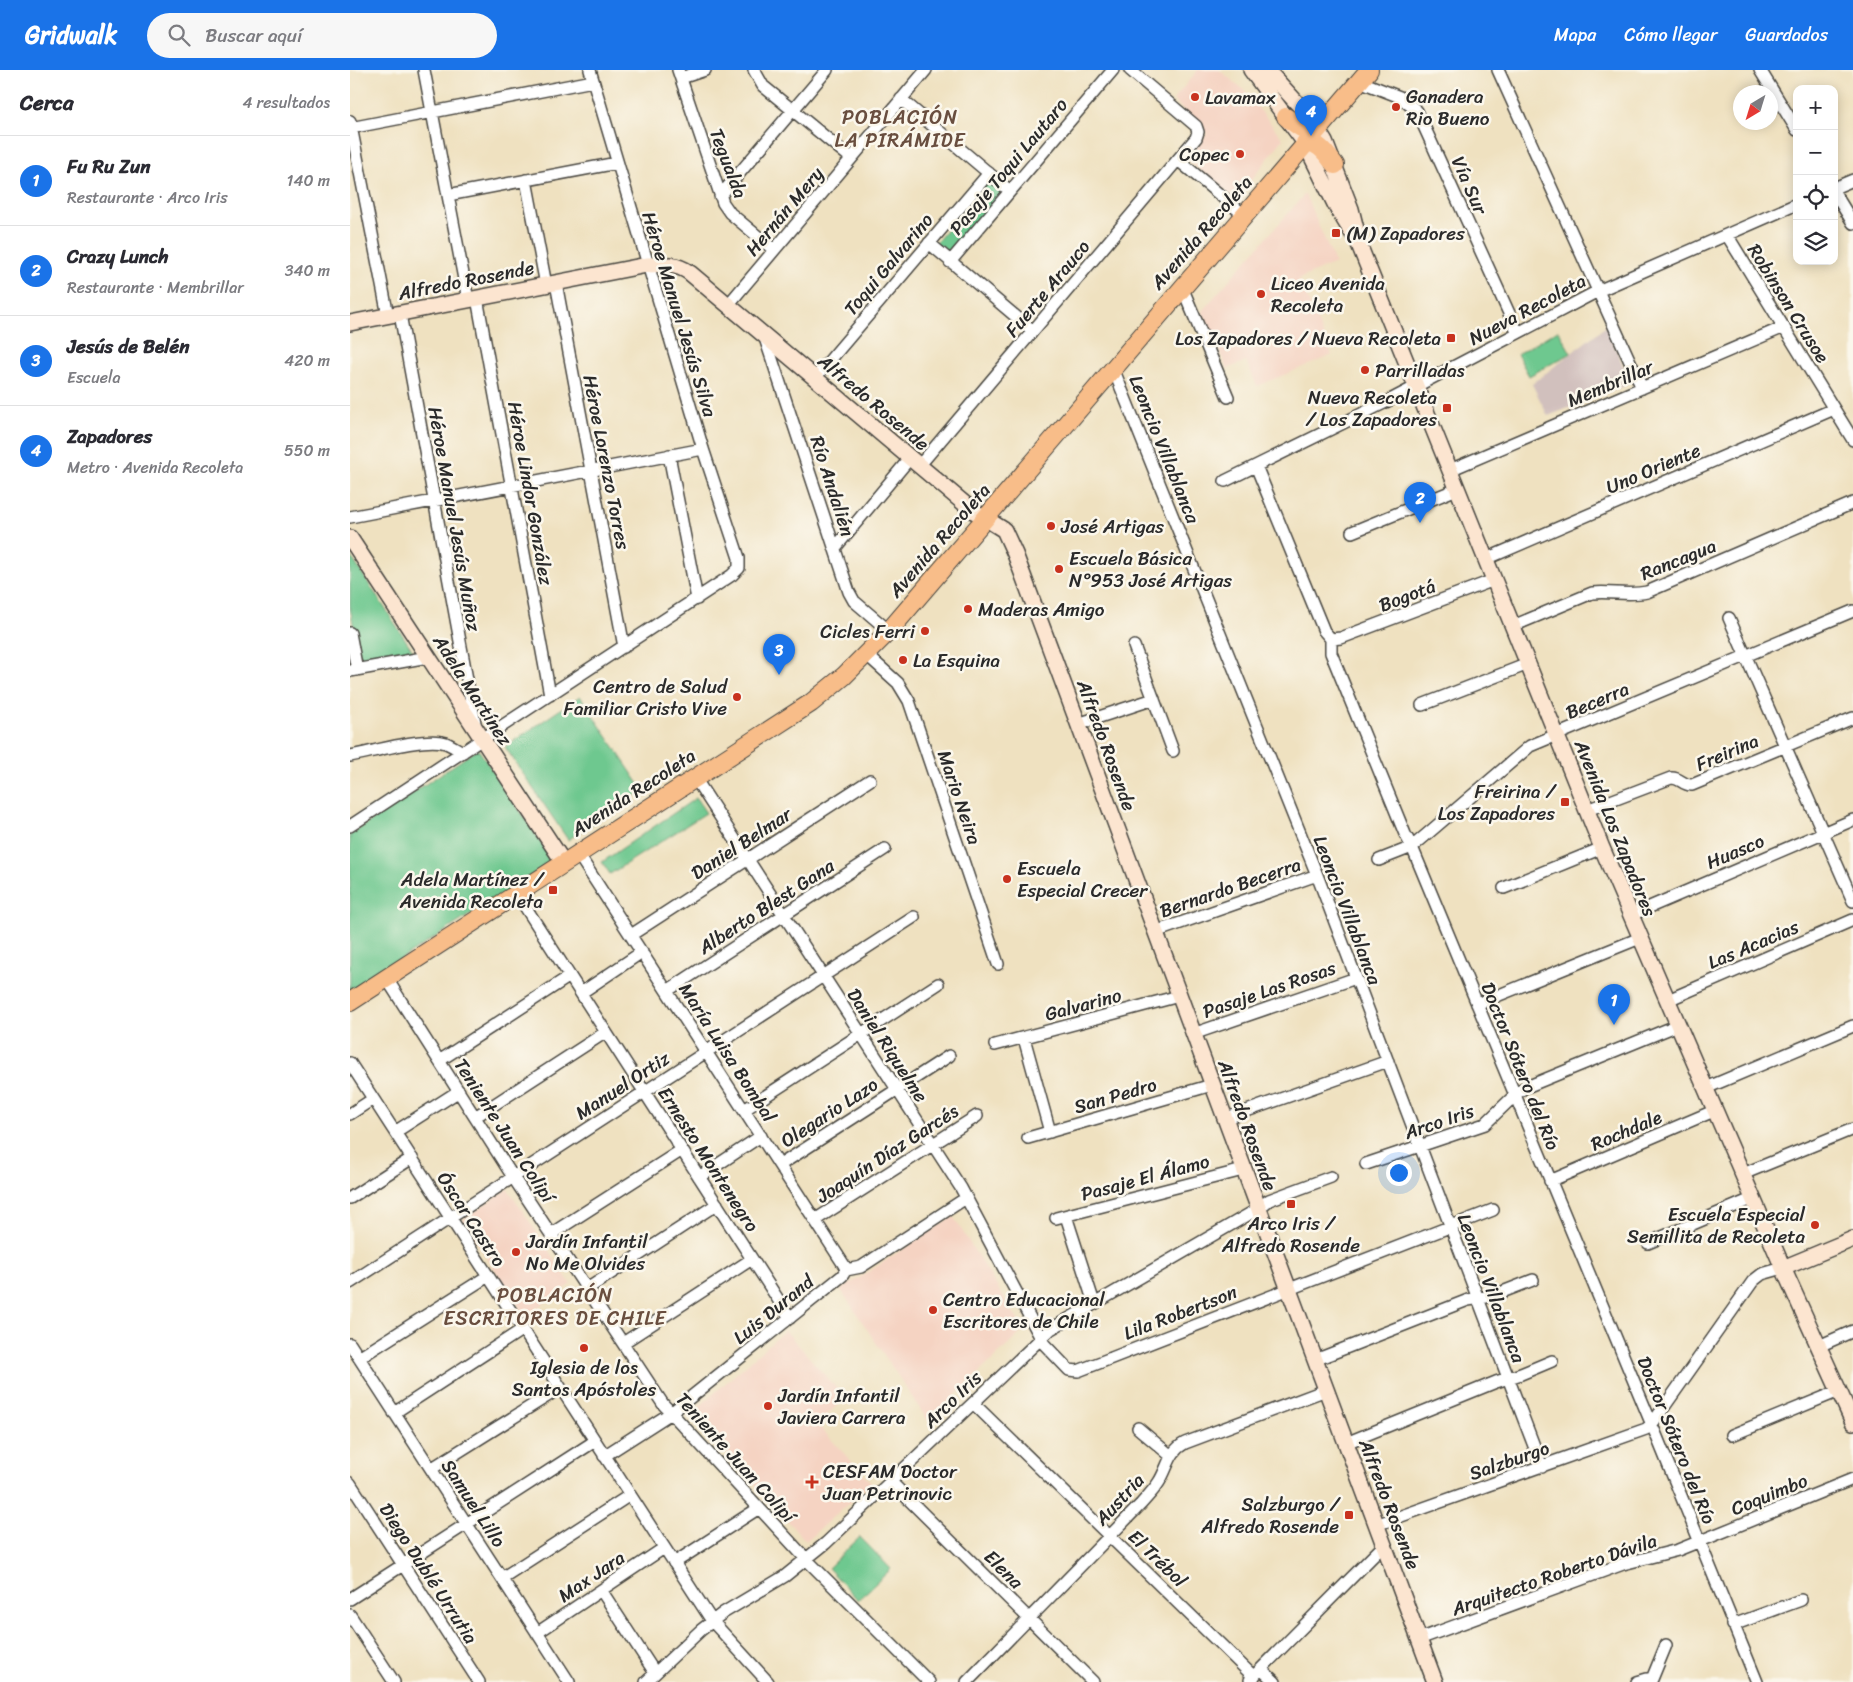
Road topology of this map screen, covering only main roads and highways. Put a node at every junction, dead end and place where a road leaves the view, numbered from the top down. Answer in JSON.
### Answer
{"nodes":[{"id":1,"x":1364,"y":76,"type":"edge"},
{"id":2,"x":1286,"y":117,"type":"road end"},
{"id":3,"x":1317,"y":129,"type":"junction"},
{"id":4,"x":1305,"y":143,"type":"junction"},
{"id":5,"x":1335,"y":165,"type":"road end"},
{"id":6,"x":350,"y":1002,"type":"edge"}],
"edges":[{"from":1,"to":3,"type":"main road","name":"Avenida Recoleta"},
{"from":2,"to":3,"type":"main road"},
{"from":3,"to":4,"type":"main road","name":"Avenida Recoleta"},
{"from":4,"to":5,"type":"main road"},
{"from":4,"to":6,"type":"main road","name":"Avenida Recoleta"}]}
